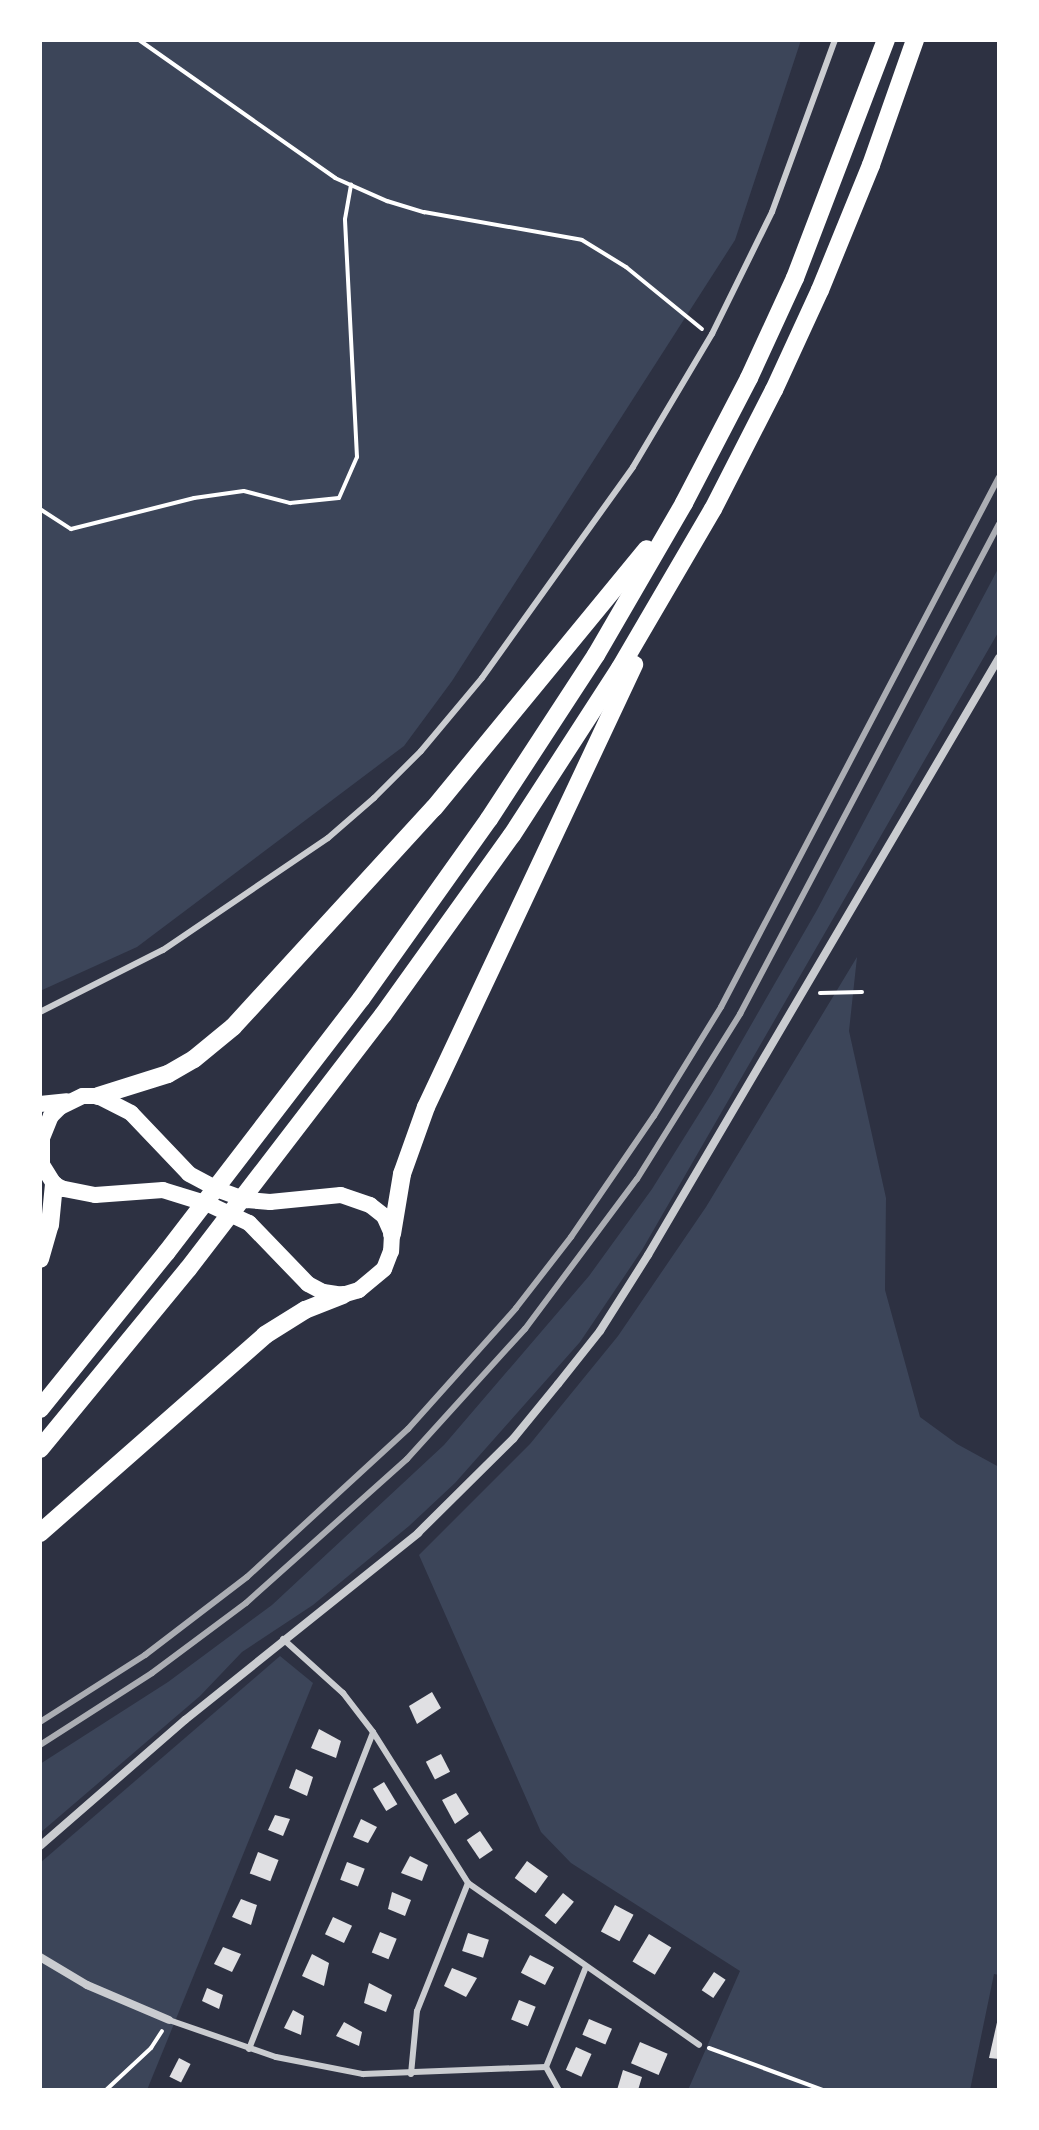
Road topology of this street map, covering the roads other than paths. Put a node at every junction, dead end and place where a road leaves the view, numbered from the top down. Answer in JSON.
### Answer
{"nodes":[{"id":1,"x":835,"y":40,"type":"edge"},
{"id":2,"x":886,"y":40,"type":"edge"},
{"id":3,"x":915,"y":40,"type":"edge"},
{"id":4,"x":684,"y":503,"type":"junction"},
{"id":5,"x":675,"y":576,"type":"junction"},
{"id":6,"x":999,"y":658,"type":"edge"},
{"id":7,"x":40,"y":1012,"type":"edge"},
{"id":8,"x":98,"y":1096,"type":"junction"},
{"id":9,"x":67,"y":1101,"type":"junction"},
{"id":10,"x":40,"y":1104,"type":"edge"},
{"id":11,"x":41,"y":1165,"type":"edge"},
{"id":12,"x":54,"y":1184,"type":"junction"},
{"id":13,"x":392,"y":1234,"type":"junction"},
{"id":14,"x":40,"y":1259,"type":"edge"},
{"id":15,"x":343,"y":1295,"type":"junction"},
{"id":16,"x":40,"y":1409,"type":"edge"},
{"id":17,"x":40,"y":1449,"type":"edge"},
{"id":18,"x":40,"y":1533,"type":"edge"},
{"id":19,"x":283,"y":1639,"type":"junction"},
{"id":20,"x":373,"y":1732,"type":"junction"},
{"id":21,"x":40,"y":1846,"type":"edge"},
{"id":22,"x":468,"y":1883,"type":"junction"},
{"id":23,"x":40,"y":1957,"type":"edge"},
{"id":24,"x":586,"y":1967,"type":"junction"},
{"id":25,"x":169,"y":2020,"type":"joint"},
{"id":26,"x":699,"y":2045,"type":"road end"},
{"id":27,"x":249,"y":2049,"type":"junction"},
{"id":28,"x":546,"y":2067,"type":"junction"},
{"id":29,"x":411,"y":2074,"type":"junction"},
{"id":30,"x":559,"y":2090,"type":"edge"}],
"edges":[{"from":1,"to":7,"type":"lane"},
{"from":2,"to":4,"type":"highway"},
{"from":3,"to":5,"type":"highway"},
{"from":4,"to":8,"type":"highway"},
{"from":4,"to":16,"type":"highway"},
{"from":5,"to":13,"type":"highway"},
{"from":5,"to":17,"type":"highway"},
{"from":6,"to":19,"type":"street"},
{"from":8,"to":9,"type":"main road"},
{"from":8,"to":13,"type":"main road"},
{"from":9,"to":10,"type":"main road"},
{"from":9,"to":11,"type":"main road"},
{"from":11,"to":12,"type":"main road"},
{"from":12,"to":14,"type":"highway"},
{"from":12,"to":15,"type":"main road"},
{"from":13,"to":15,"type":"main road"},
{"from":15,"to":18,"type":"highway"},
{"from":19,"to":20,"type":"lane"},
{"from":19,"to":21,"type":"street"},
{"from":20,"to":22,"type":"lane"},
{"from":20,"to":27,"type":"lane"},
{"from":22,"to":24,"type":"lane"},
{"from":22,"to":29,"type":"lane"},
{"from":23,"to":25,"type":"street"},
{"from":24,"to":26,"type":"lane"},
{"from":24,"to":28,"type":"lane"},
{"from":25,"to":27,"type":"lane"},
{"from":27,"to":29,"type":"lane"},
{"from":28,"to":29,"type":"lane"},
{"from":28,"to":30,"type":"lane"}]}
